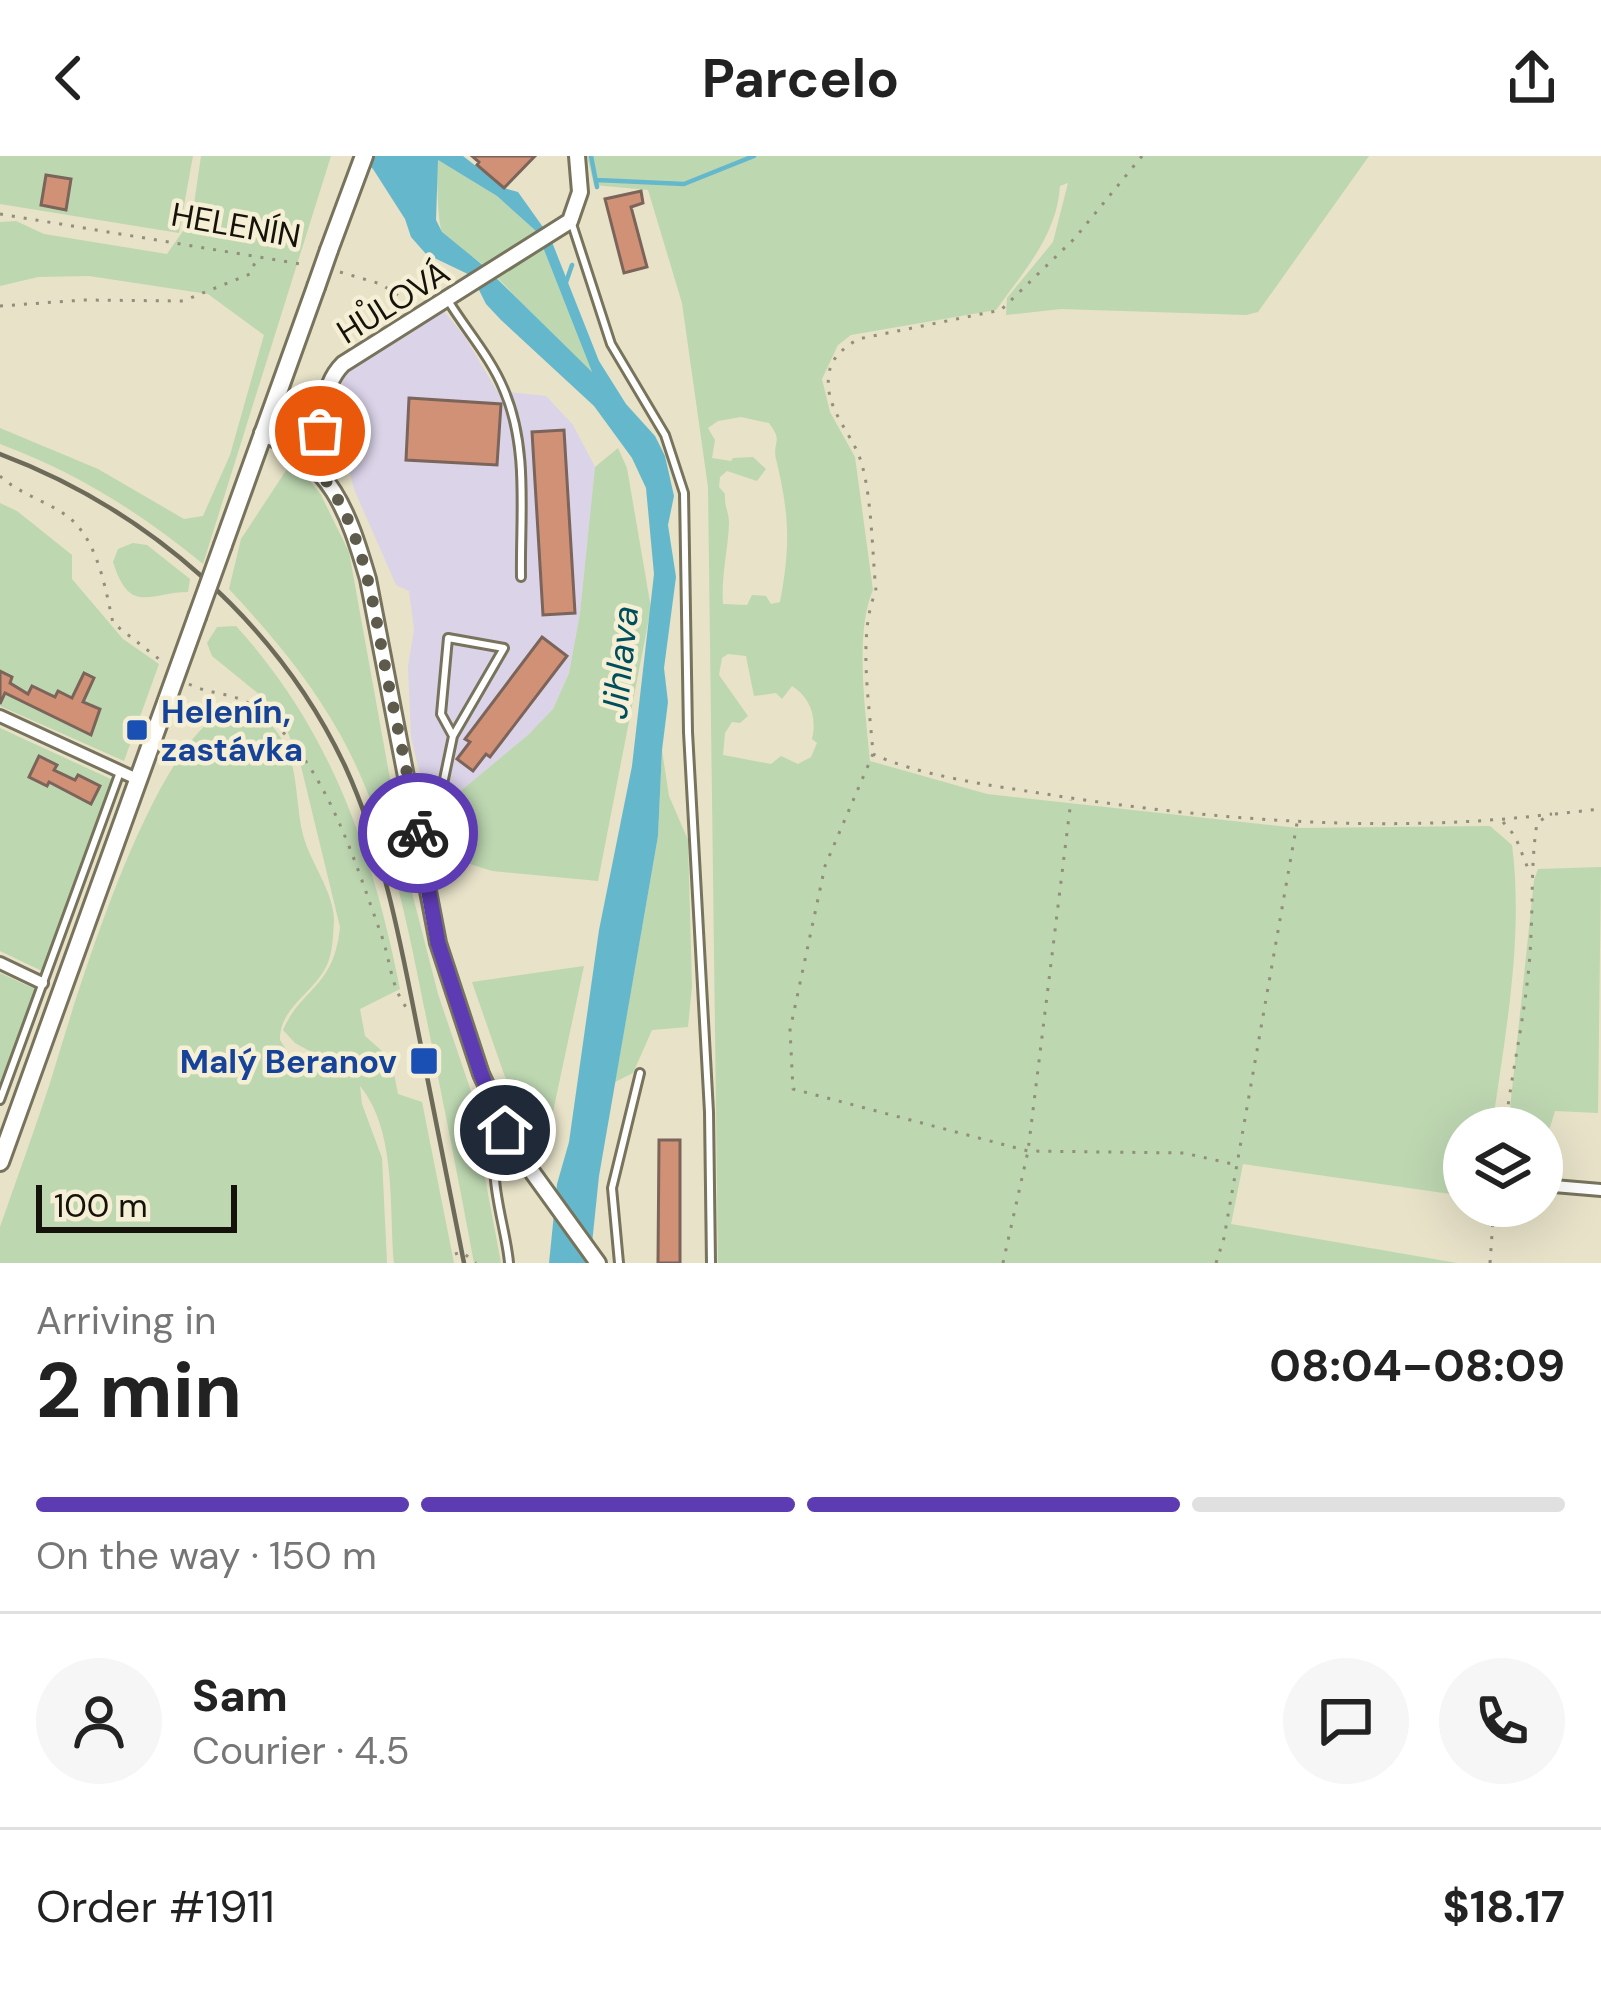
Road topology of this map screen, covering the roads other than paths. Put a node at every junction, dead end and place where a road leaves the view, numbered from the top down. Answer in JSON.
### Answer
{"nodes":[{"id":1,"x":577,"y":156,"type":"edge"},
{"id":2,"x":362,"y":160,"type":"edge"},
{"id":3,"x":570,"y":221,"type":"junction"},
{"id":4,"x":447,"y":299,"type":"junction"},
{"id":5,"x":262,"y":434,"type":"junction"},
{"id":6,"x":303,"y":454,"type":"junction"},
{"id":7,"x":520,"y":577,"type":"dead end"},
{"id":8,"x":0,"y":716,"type":"edge"},
{"id":9,"x":454,"y":736,"type":"junction"},
{"id":10,"x":120,"y":772,"type":"junction"},
{"id":11,"x":139,"y":779,"type":"junction"},
{"id":12,"x":416,"y":823,"type":"junction"},
{"id":13,"x":0,"y":963,"type":"edge"},
{"id":14,"x":42,"y":983,"type":"junction"},
{"id":15,"x":640,"y":1073,"type":"dead end"},
{"id":16,"x":0,"y":1100,"type":"edge"},
{"id":17,"x":505,"y":1130,"type":"junction"},
{"id":18,"x":4,"y":1138,"type":"edge"},
{"id":19,"x":0,"y":1162,"type":"edge"},
{"id":20,"x":1563,"y":1187,"type":"edge"},
{"id":21,"x":1601,"y":1190,"type":"edge"},
{"id":22,"x":509,"y":1263,"type":"edge"},
{"id":23,"x":598,"y":1263,"type":"edge"},
{"id":24,"x":619,"y":1263,"type":"edge"},
{"id":25,"x":711,"y":1263,"type":"edge"}],
"edges":[{"from":1,"to":3,"type":"street"},
{"from":2,"to":5,"type":"main road","bridge":true},
{"from":3,"to":4,"type":"street","name":"HŮLOVÁ"},
{"from":3,"to":25,"type":"lane"},
{"from":4,"to":6,"type":"street","name":"HŮLOVÁ"},
{"from":4,"to":7,"type":"lane"},
{"from":5,"to":6,"type":"street"},
{"from":5,"to":11,"type":"main road","bridge":true},
{"from":6,"to":12,"type":"street"},
{"from":8,"to":10,"type":"street"},
{"from":9,"to":9,"type":"lane"},
{"from":9,"to":12,"type":"lane"},
{"from":10,"to":11,"type":"street"},
{"from":10,"to":14,"type":"lane"},
{"from":11,"to":18,"type":"main road"},
{"from":12,"to":17,"type":"street"},
{"from":13,"to":14,"type":"street"},
{"from":14,"to":16,"type":"lane"},
{"from":15,"to":24,"type":"lane"},
{"from":17,"to":22,"type":"lane"},
{"from":17,"to":23,"type":"street"},
{"from":18,"to":19,"type":"main road"},
{"from":20,"to":21,"type":"street"}]}
